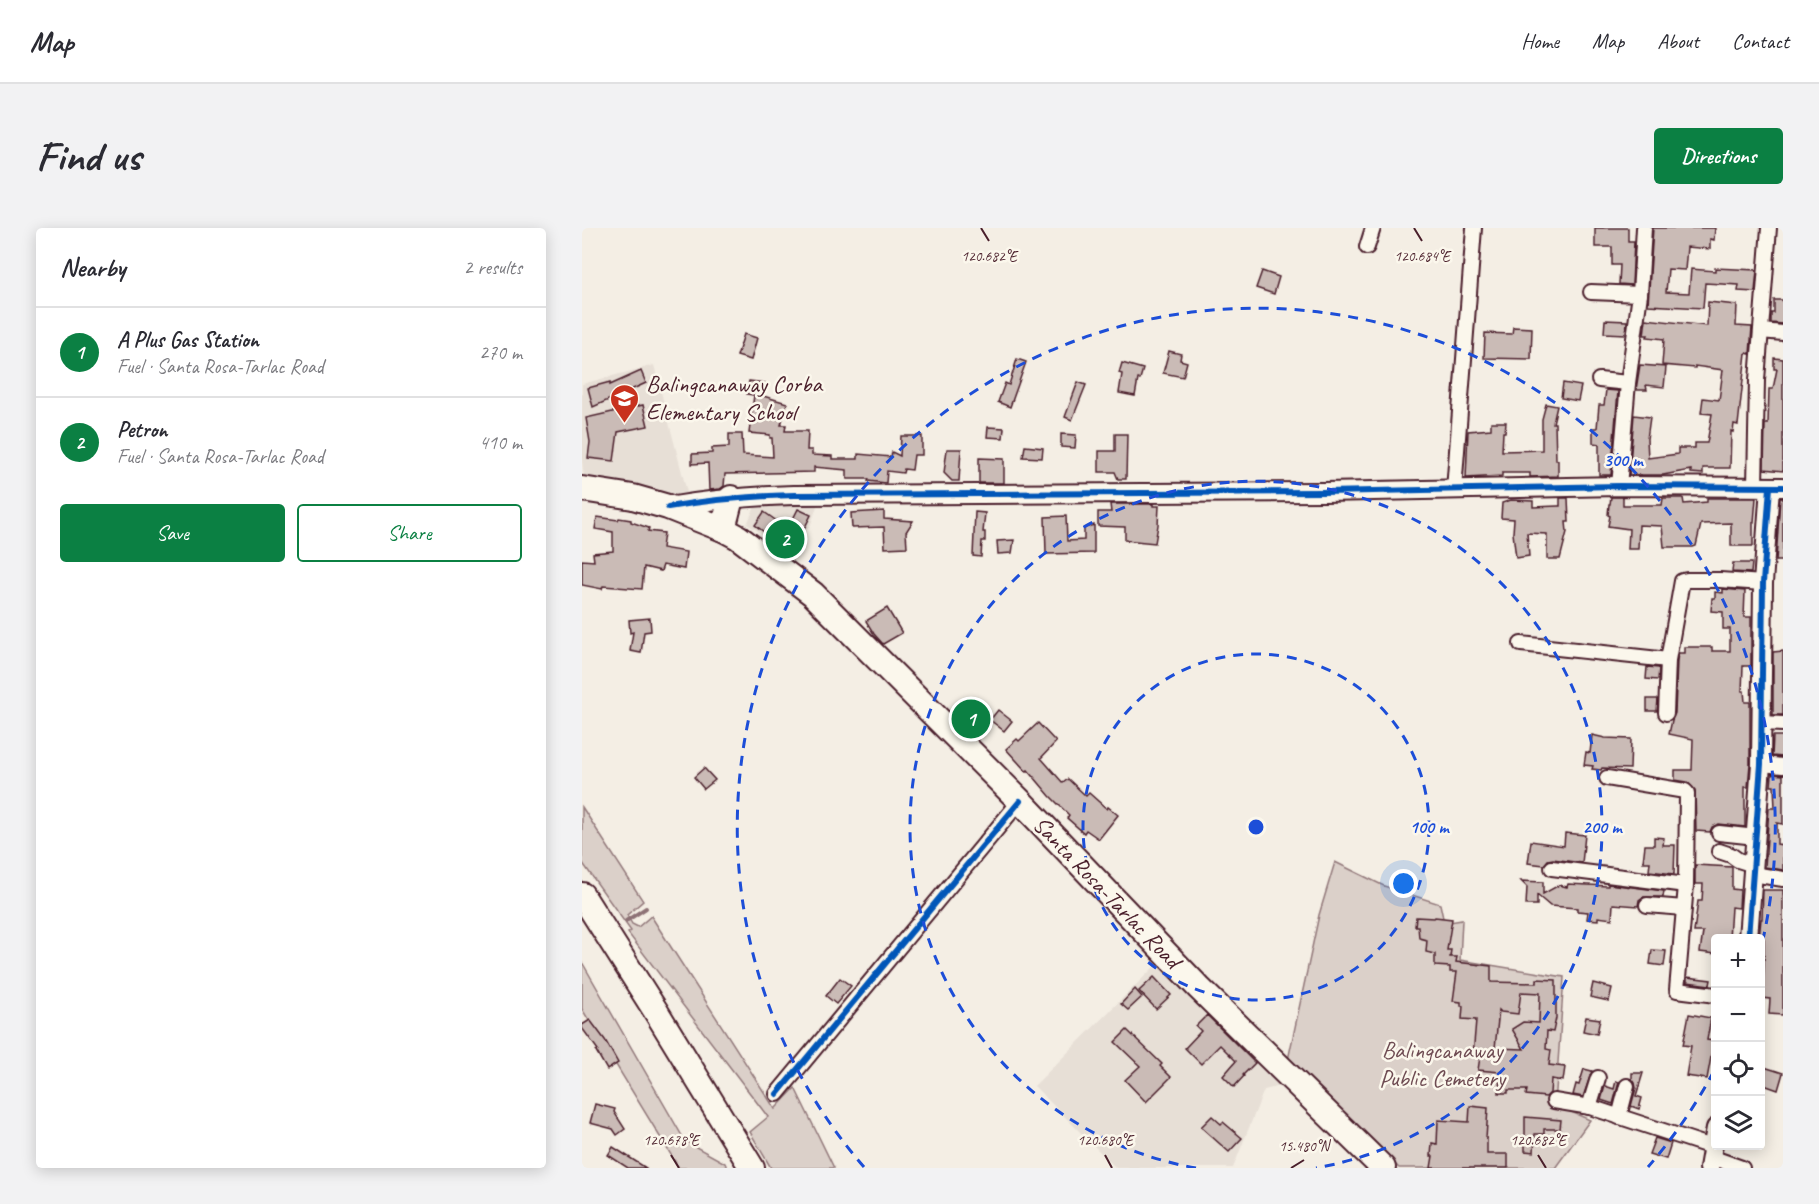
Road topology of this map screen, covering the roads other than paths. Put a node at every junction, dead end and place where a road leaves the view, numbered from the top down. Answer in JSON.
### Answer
{"nodes":[{"id":1,"x":1373,"y":228,"type":"edge"},
{"id":2,"x":1474,"y":228,"type":"edge"},
{"id":3,"x":1644,"y":228,"type":"edge"},
{"id":4,"x":1774,"y":233,"type":"edge"},
{"id":5,"x":1366,"y":247,"type":"dead end"},
{"id":6,"x":1591,"y":292,"type":"dead end"},
{"id":7,"x":1640,"y":294,"type":"junction"},
{"id":8,"x":1761,"y":331,"type":"junction"},
{"id":9,"x":1783,"y":333,"type":"edge"},
{"id":10,"x":1599,"y":380,"type":"dead end"},
{"id":11,"x":1628,"y":383,"type":"junction"},
{"id":12,"x":1620,"y":486,"type":"junction"},
{"id":13,"x":1769,"y":486,"type":"edge"},
{"id":14,"x":582,"y":489,"type":"edge"},
{"id":15,"x":1454,"y":490,"type":"junction"},
{"id":16,"x":731,"y":498,"type":"junction"},
{"id":17,"x":668,"y":507,"type":"junction"},
{"id":18,"x":723,"y":530,"type":"junction"},
{"id":19,"x":1762,"y":583,"type":"junction"},
{"id":20,"x":1521,"y":644,"type":"dead end"},
{"id":21,"x":1668,"y":660,"type":"junction"},
{"id":22,"x":1666,"y":713,"type":"dead end"},
{"id":23,"x":1762,"y":723,"type":"junction"},
{"id":24,"x":1783,"y":723,"type":"edge"},
{"id":25,"x":1761,"y":764,"type":"junction"},
{"id":26,"x":1783,"y":766,"type":"edge"},
{"id":27,"x":1607,"y":778,"type":"dead end"},
{"id":28,"x":1020,"y":801,"type":"junction"},
{"id":29,"x":1719,"y":833,"type":"dead end"},
{"id":30,"x":1756,"y":837,"type":"junction"},
{"id":31,"x":1719,"y":851,"type":"dead end"},
{"id":32,"x":1552,"y":868,"type":"dead end"},
{"id":33,"x":1753,"y":869,"type":"junction"},
{"id":34,"x":1783,"y":879,"type":"edge"},
{"id":35,"x":1686,"y":885,"type":"junction"},
{"id":36,"x":582,"y":895,"type":"edge"},
{"id":37,"x":1647,"y":905,"type":"dead end"},
{"id":38,"x":1684,"y":908,"type":"junction"},
{"id":39,"x":582,"y":926,"type":"edge"},
{"id":40,"x":1748,"y":934,"type":"edge"},
{"id":41,"x":1711,"y":995,"type":"edge"},
{"id":42,"x":1598,"y":1078,"type":"dead end"},
{"id":43,"x":1628,"y":1086,"type":"dead end"},
{"id":44,"x":777,"y":1094,"type":"dead end"},
{"id":45,"x":1554,"y":1101,"type":"dead end"},
{"id":46,"x":1589,"y":1107,"type":"junction"},
{"id":47,"x":1619,"y":1117,"type":"junction"},
{"id":48,"x":1711,"y":1157,"type":"edge"},
{"id":49,"x":739,"y":1164,"type":"edge"},
{"id":50,"x":1383,"y":1168,"type":"edge"},
{"id":51,"x":1742,"y":1168,"type":"edge"}],
"edges":[{"from":1,"to":5,"type":"street"},
{"from":2,"to":15,"type":"street"},
{"from":3,"to":7,"type":"street"},
{"from":4,"to":8,"type":"street"},
{"from":6,"to":7,"type":"street"},
{"from":7,"to":11,"type":"street"},
{"from":8,"to":9,"type":"street"},
{"from":8,"to":13,"type":"street"},
{"from":10,"to":11,"type":"street"},
{"from":11,"to":12,"type":"street"},
{"from":12,"to":13,"type":"street"},
{"from":12,"to":15,"type":"street"},
{"from":13,"to":19,"type":"street"},
{"from":14,"to":17,"type":"highway","name":"Santa Rosa-Tarlac Road"},
{"from":15,"to":16,"type":"street"},
{"from":16,"to":17,"type":"street"},
{"from":16,"to":18,"type":"highway"},
{"from":17,"to":18,"type":"highway","name":"Santa Rosa-Tarlac Road"},
{"from":18,"to":28,"type":"highway","name":"Santa Rosa-Tarlac Road"},
{"from":19,"to":21,"type":"street"},
{"from":19,"to":23,"type":"street"},
{"from":20,"to":21,"type":"street"},
{"from":21,"to":22,"type":"street"},
{"from":23,"to":24,"type":"street"},
{"from":23,"to":25,"type":"street"},
{"from":25,"to":26,"type":"street"},
{"from":25,"to":30,"type":"street"},
{"from":27,"to":35,"type":"street"},
{"from":28,"to":44,"type":"street"},
{"from":28,"to":50,"type":"highway","name":"Santa Rosa-Tarlac Road"},
{"from":29,"to":30,"type":"street"},
{"from":30,"to":33,"type":"street"},
{"from":31,"to":33,"type":"street"},
{"from":32,"to":35,"type":"street"},
{"from":33,"to":34,"type":"street"},
{"from":33,"to":40,"type":"street"},
{"from":35,"to":38,"type":"street"},
{"from":36,"to":49,"type":"highway"},
{"from":37,"to":38,"type":"street"},
{"from":38,"to":41,"type":"street"},
{"from":39,"to":49,"type":"highway"},
{"from":42,"to":46,"type":"street"},
{"from":43,"to":47,"type":"street"},
{"from":45,"to":46,"type":"street"},
{"from":46,"to":47,"type":"street"},
{"from":47,"to":48,"type":"street"},
{"from":48,"to":51,"type":"street"}]}
